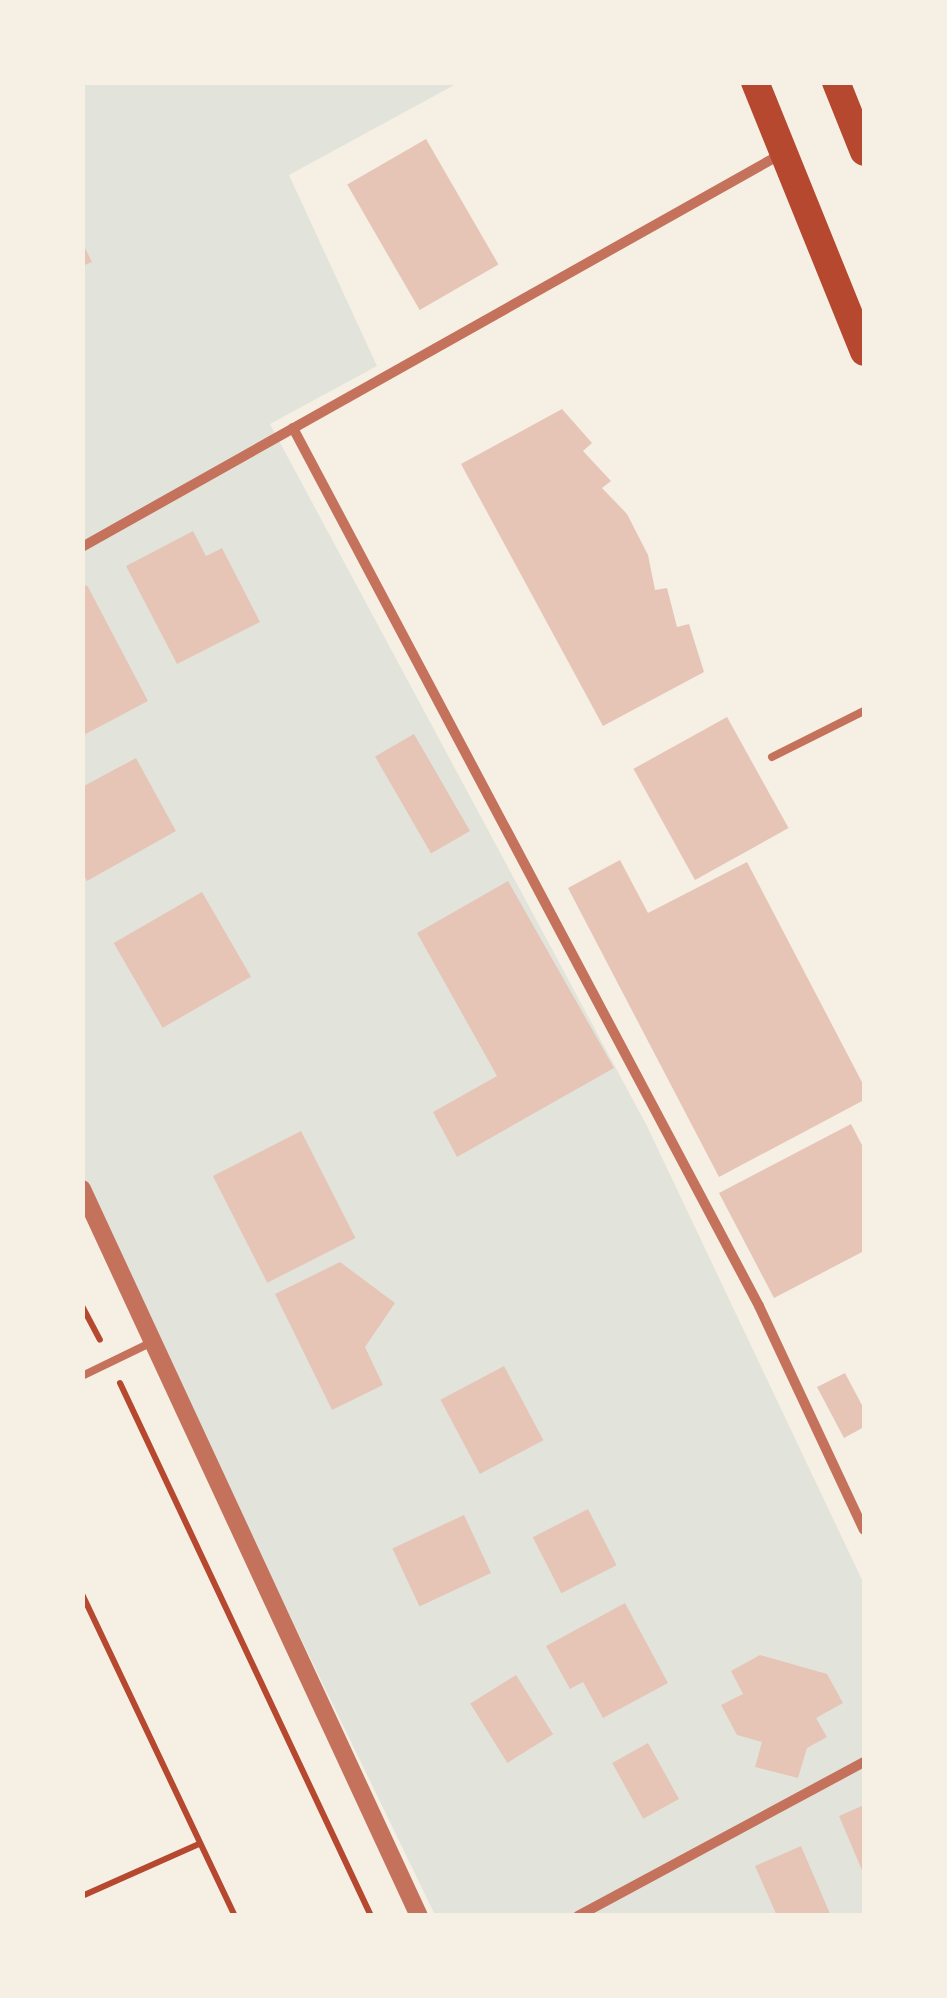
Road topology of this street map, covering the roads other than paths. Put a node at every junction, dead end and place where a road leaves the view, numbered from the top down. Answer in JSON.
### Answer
{"nodes":[{"id":1,"x":755,"y":82,"type":"edge"},
{"id":2,"x":836,"y":82,"type":"edge"},
{"id":3,"x":784,"y":152,"type":"junction"},
{"id":4,"x":864,"y":152,"type":"edge"},
{"id":5,"x":864,"y":352,"type":"edge"},
{"id":6,"x":293,"y":428,"type":"junction"},
{"id":7,"x":82,"y":547,"type":"edge"},
{"id":8,"x":864,"y":711,"type":"edge"},
{"id":9,"x":772,"y":757,"type":"dead end"},
{"id":10,"x":82,"y":1189,"type":"edge"},
{"id":11,"x":153,"y":1341,"type":"junction"},
{"id":12,"x":82,"y":1376,"type":"edge"},
{"id":13,"x":864,"y":1530,"type":"edge"},
{"id":14,"x":864,"y":1762,"type":"edge"},
{"id":15,"x":420,"y":1916,"type":"edge"},
{"id":16,"x":578,"y":1916,"type":"edge"}],
"edges":[{"from":1,"to":3,"type":"highway"},
{"from":2,"to":4,"type":"highway"},
{"from":3,"to":5,"type":"highway"},
{"from":3,"to":6,"type":"street"},
{"from":6,"to":7,"type":"street"},
{"from":6,"to":13,"type":"street"},
{"from":8,"to":9,"type":"lane"},
{"from":10,"to":11,"type":"street"},
{"from":11,"to":12,"type":"lane"},
{"from":11,"to":15,"type":"street"},
{"from":14,"to":16,"type":"street"}]}
